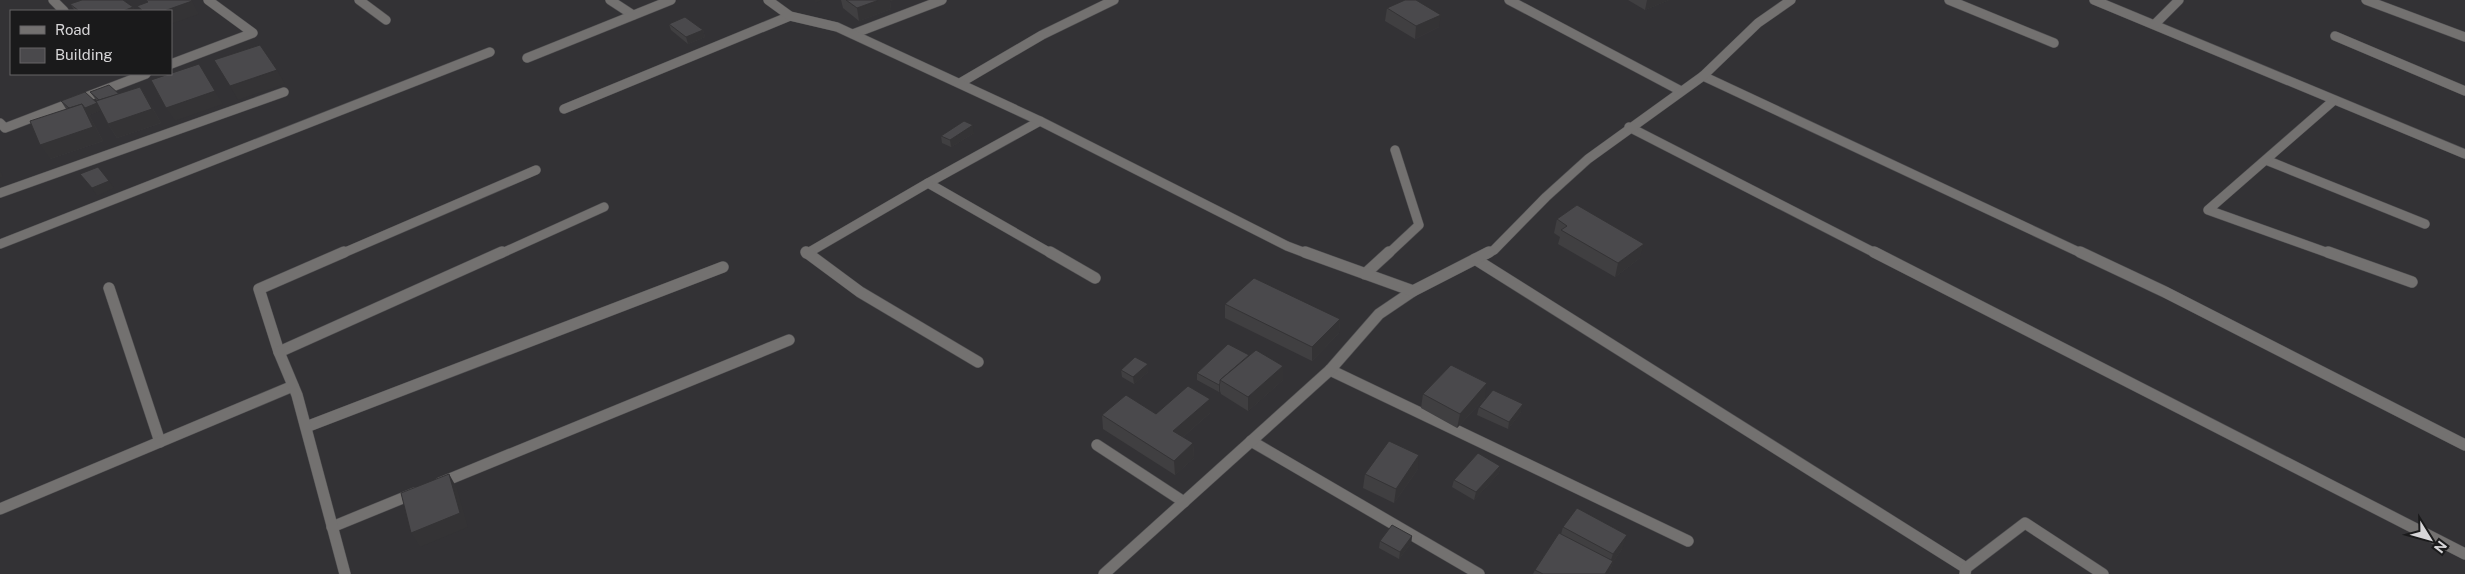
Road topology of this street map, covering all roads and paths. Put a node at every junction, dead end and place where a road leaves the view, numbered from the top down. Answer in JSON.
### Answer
{"nodes":[{"id":1,"x":52,"y":0,"type":"edge"},
{"id":2,"x":208,"y":0,"type":"edge"},
{"id":3,"x":359,"y":0,"type":"edge"},
{"id":4,"x":610,"y":0,"type":"edge"},
{"id":5,"x":671,"y":0,"type":"edge"},
{"id":6,"x":768,"y":0,"type":"edge"},
{"id":7,"x":942,"y":0,"type":"edge"},
{"id":8,"x":1114,"y":0,"type":"edge"},
{"id":9,"x":1509,"y":0,"type":"edge"},
{"id":10,"x":1791,"y":0,"type":"edge"},
{"id":11,"x":1949,"y":0,"type":"edge"},
{"id":12,"x":2094,"y":0,"type":"edge"},
{"id":13,"x":2179,"y":0,"type":"edge"},
{"id":14,"x":2366,"y":0,"type":"edge"},
{"id":15,"x":63,"y":10,"type":"edge"},
{"id":16,"x":633,"y":15,"type":"junction"},
{"id":17,"x":790,"y":16,"type":"junction"},
{"id":18,"x":386,"y":20,"type":"dead end"},
{"id":19,"x":2155,"y":24,"type":"junction"},
{"id":20,"x":852,"y":34,"type":"junction"},
{"id":21,"x":2335,"y":36,"type":"dead end"},
{"id":22,"x":2465,"y":37,"type":"edge"},
{"id":23,"x":2054,"y":42,"type":"dead end"},
{"id":24,"x":490,"y":52,"type":"dead end"},
{"id":25,"x":526,"y":58,"type":"dead end"},
{"id":26,"x":172,"y":64,"type":"edge"},
{"id":27,"x":130,"y":76,"type":"edge"},
{"id":28,"x":1702,"y":76,"type":"junction"},
{"id":29,"x":960,"y":83,"type":"junction"},
{"id":30,"x":1681,"y":91,"type":"junction"},
{"id":31,"x":284,"y":92,"type":"dead end"},
{"id":32,"x":2465,"y":92,"type":"edge"},
{"id":33,"x":2333,"y":101,"type":"junction"},
{"id":34,"x":564,"y":109,"type":"dead end"},
{"id":35,"x":1040,"y":120,"type":"junction"},
{"id":36,"x":0,"y":123,"type":"edge"},
{"id":37,"x":1629,"y":127,"type":"junction"},
{"id":38,"x":1395,"y":150,"type":"dead end"},
{"id":39,"x":2465,"y":154,"type":"edge"},
{"id":40,"x":2266,"y":160,"type":"junction"},
{"id":41,"x":536,"y":170,"type":"dead end"},
{"id":42,"x":928,"y":183,"type":"junction"},
{"id":43,"x":0,"y":194,"type":"edge"},
{"id":44,"x":604,"y":207,"type":"dead end"},
{"id":45,"x":2425,"y":224,"type":"dead end"},
{"id":46,"x":0,"y":244,"type":"edge"},
{"id":47,"x":1476,"y":259,"type":"junction"},
{"id":48,"x":723,"y":268,"type":"dead end"},
{"id":49,"x":1364,"y":274,"type":"junction"},
{"id":50,"x":1095,"y":278,"type":"dead end"},
{"id":51,"x":2412,"y":282,"type":"dead end"},
{"id":52,"x":109,"y":288,"type":"dead end"},
{"id":53,"x":1413,"y":291,"type":"junction"},
{"id":54,"x":788,"y":340,"type":"dead end"},
{"id":55,"x":279,"y":352,"type":"junction"},
{"id":56,"x":978,"y":362,"type":"dead end"},
{"id":57,"x":1330,"y":370,"type":"junction"},
{"id":58,"x":293,"y":386,"type":"junction"},
{"id":59,"x":306,"y":427,"type":"junction"},
{"id":60,"x":160,"y":442,"type":"junction"},
{"id":61,"x":1251,"y":442,"type":"junction"},
{"id":62,"x":1097,"y":445,"type":"dead end"},
{"id":63,"x":2465,"y":445,"type":"edge"},
{"id":64,"x":1184,"y":502,"type":"junction"},
{"id":65,"x":0,"y":509,"type":"edge"},
{"id":66,"x":332,"y":527,"type":"junction"},
{"id":67,"x":1688,"y":541,"type":"dead end"},
{"id":68,"x":2465,"y":554,"type":"edge"},
{"id":69,"x":1966,"y":571,"type":"edge"},
{"id":70,"x":345,"y":574,"type":"edge"},
{"id":71,"x":1104,"y":574,"type":"edge"},
{"id":72,"x":1479,"y":574,"type":"edge"},
{"id":73,"x":2103,"y":574,"type":"edge"}],
"edges":[{"from":1,"to":15,"type":"street"},
{"from":2,"to":26,"type":"street"},
{"from":3,"to":18,"type":"street"},
{"from":4,"to":16,"type":"street"},
{"from":5,"to":16,"type":"street"},
{"from":6,"to":17,"type":"street"},
{"from":7,"to":20,"type":"street"},
{"from":8,"to":29,"type":"street"},
{"from":9,"to":30,"type":"street"},
{"from":10,"to":28,"type":"street"},
{"from":11,"to":23,"type":"street"},
{"from":12,"to":19,"type":"street"},
{"from":13,"to":19,"type":"street"},
{"from":14,"to":22,"type":"street"},
{"from":16,"to":25,"type":"street"},
{"from":17,"to":20,"type":"street"},
{"from":17,"to":34,"type":"street"},
{"from":19,"to":33,"type":"street"},
{"from":20,"to":29,"type":"street"},
{"from":21,"to":32,"type":"street"},
{"from":24,"to":46,"type":"street"},
{"from":27,"to":36,"type":"street"},
{"from":28,"to":30,"type":"street"},
{"from":28,"to":63,"type":"street"},
{"from":29,"to":35,"type":"street"},
{"from":30,"to":37,"type":"street"},
{"from":31,"to":43,"type":"street"},
{"from":33,"to":39,"type":"street"},
{"from":33,"to":40,"type":"street"},
{"from":35,"to":42,"type":"street"},
{"from":35,"to":49,"type":"street"},
{"from":37,"to":47,"type":"street"},
{"from":37,"to":68,"type":"street"},
{"from":38,"to":49,"type":"street"},
{"from":40,"to":45,"type":"street"},
{"from":40,"to":51,"type":"street"},
{"from":41,"to":55,"type":"street"},
{"from":42,"to":50,"type":"street"},
{"from":42,"to":56,"type":"street"},
{"from":44,"to":55,"type":"street"},
{"from":47,"to":53,"type":"street"},
{"from":47,"to":69,"type":"street"},
{"from":48,"to":59,"type":"street"},
{"from":49,"to":53,"type":"street"},
{"from":52,"to":60,"type":"street"},
{"from":53,"to":57,"type":"street"},
{"from":54,"to":66,"type":"street"},
{"from":55,"to":58,"type":"street"},
{"from":57,"to":61,"type":"street"},
{"from":57,"to":67,"type":"street"},
{"from":58,"to":59,"type":"street"},
{"from":58,"to":60,"type":"street"},
{"from":59,"to":66,"type":"street"},
{"from":60,"to":65,"type":"street"},
{"from":61,"to":64,"type":"street"},
{"from":61,"to":72,"type":"street"},
{"from":62,"to":64,"type":"street"},
{"from":64,"to":71,"type":"street"},
{"from":66,"to":70,"type":"street"},
{"from":69,"to":73,"type":"street"}]}
